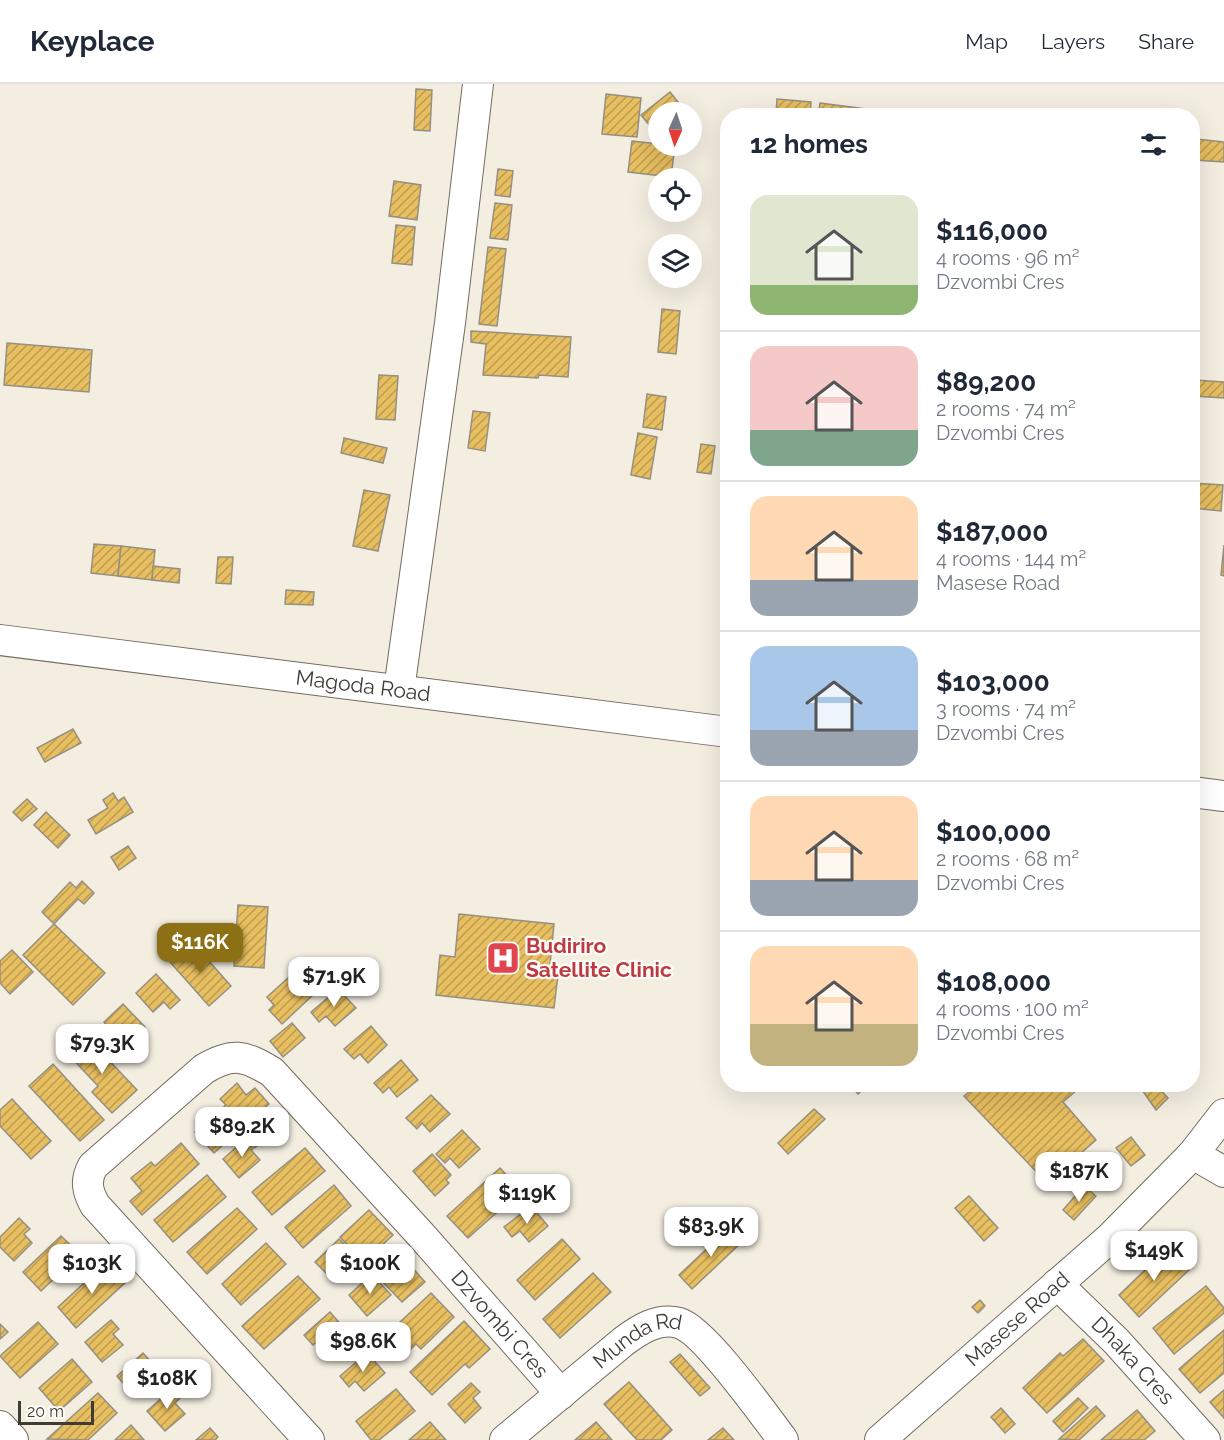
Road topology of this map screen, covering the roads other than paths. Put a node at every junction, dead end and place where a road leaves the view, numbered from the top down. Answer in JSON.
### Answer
{"nodes":[{"id":1,"x":478,"y":84,"type":"edge"},
{"id":2,"x":0,"y":640,"type":"edge"},
{"id":3,"x":399,"y":690,"type":"junction"},
{"id":4,"x":720,"y":731,"type":"edge"},
{"id":5,"x":1200,"y":793,"type":"edge"},
{"id":6,"x":1224,"y":796,"type":"edge"},
{"id":7,"x":1224,"y":1114,"type":"edge"},
{"id":8,"x":1192,"y":1154,"type":"junction"},
{"id":9,"x":1224,"y":1173,"type":"edge"},
{"id":10,"x":1057,"y":1284,"type":"junction"},
{"id":11,"x":561,"y":1394,"type":"junction"},
{"id":12,"x":0,"y":1426,"type":"edge"},
{"id":13,"x":888,"y":1438,"type":"edge"},
{"id":14,"x":13,"y":1440,"type":"edge"},
{"id":15,"x":309,"y":1440,"type":"edge"},
{"id":16,"x":505,"y":1440,"type":"edge"},
{"id":17,"x":783,"y":1440,"type":"edge"},
{"id":18,"x":1205,"y":1440,"type":"edge"}],
"edges":[{"from":1,"to":3,"type":"street"},
{"from":2,"to":3,"type":"street","name":"Magoda Road"},
{"from":3,"to":4,"type":"street","name":"Magoda Road"},
{"from":5,"to":6,"type":"street"},
{"from":7,"to":8,"type":"street","name":"Masese Road"},
{"from":8,"to":9,"type":"street"},
{"from":8,"to":10,"type":"street","name":"Masese Road"},
{"from":10,"to":13,"type":"street","name":"Masese Road"},
{"from":10,"to":18,"type":"street","name":"Dhaka Cres"},
{"from":11,"to":15,"type":"street","name":"Dzvombi Cres"},
{"from":11,"to":16,"type":"street","name":"Munda Rd"},
{"from":11,"to":17,"type":"street","name":"Munda Rd"},
{"from":12,"to":14,"type":"street"}]}
